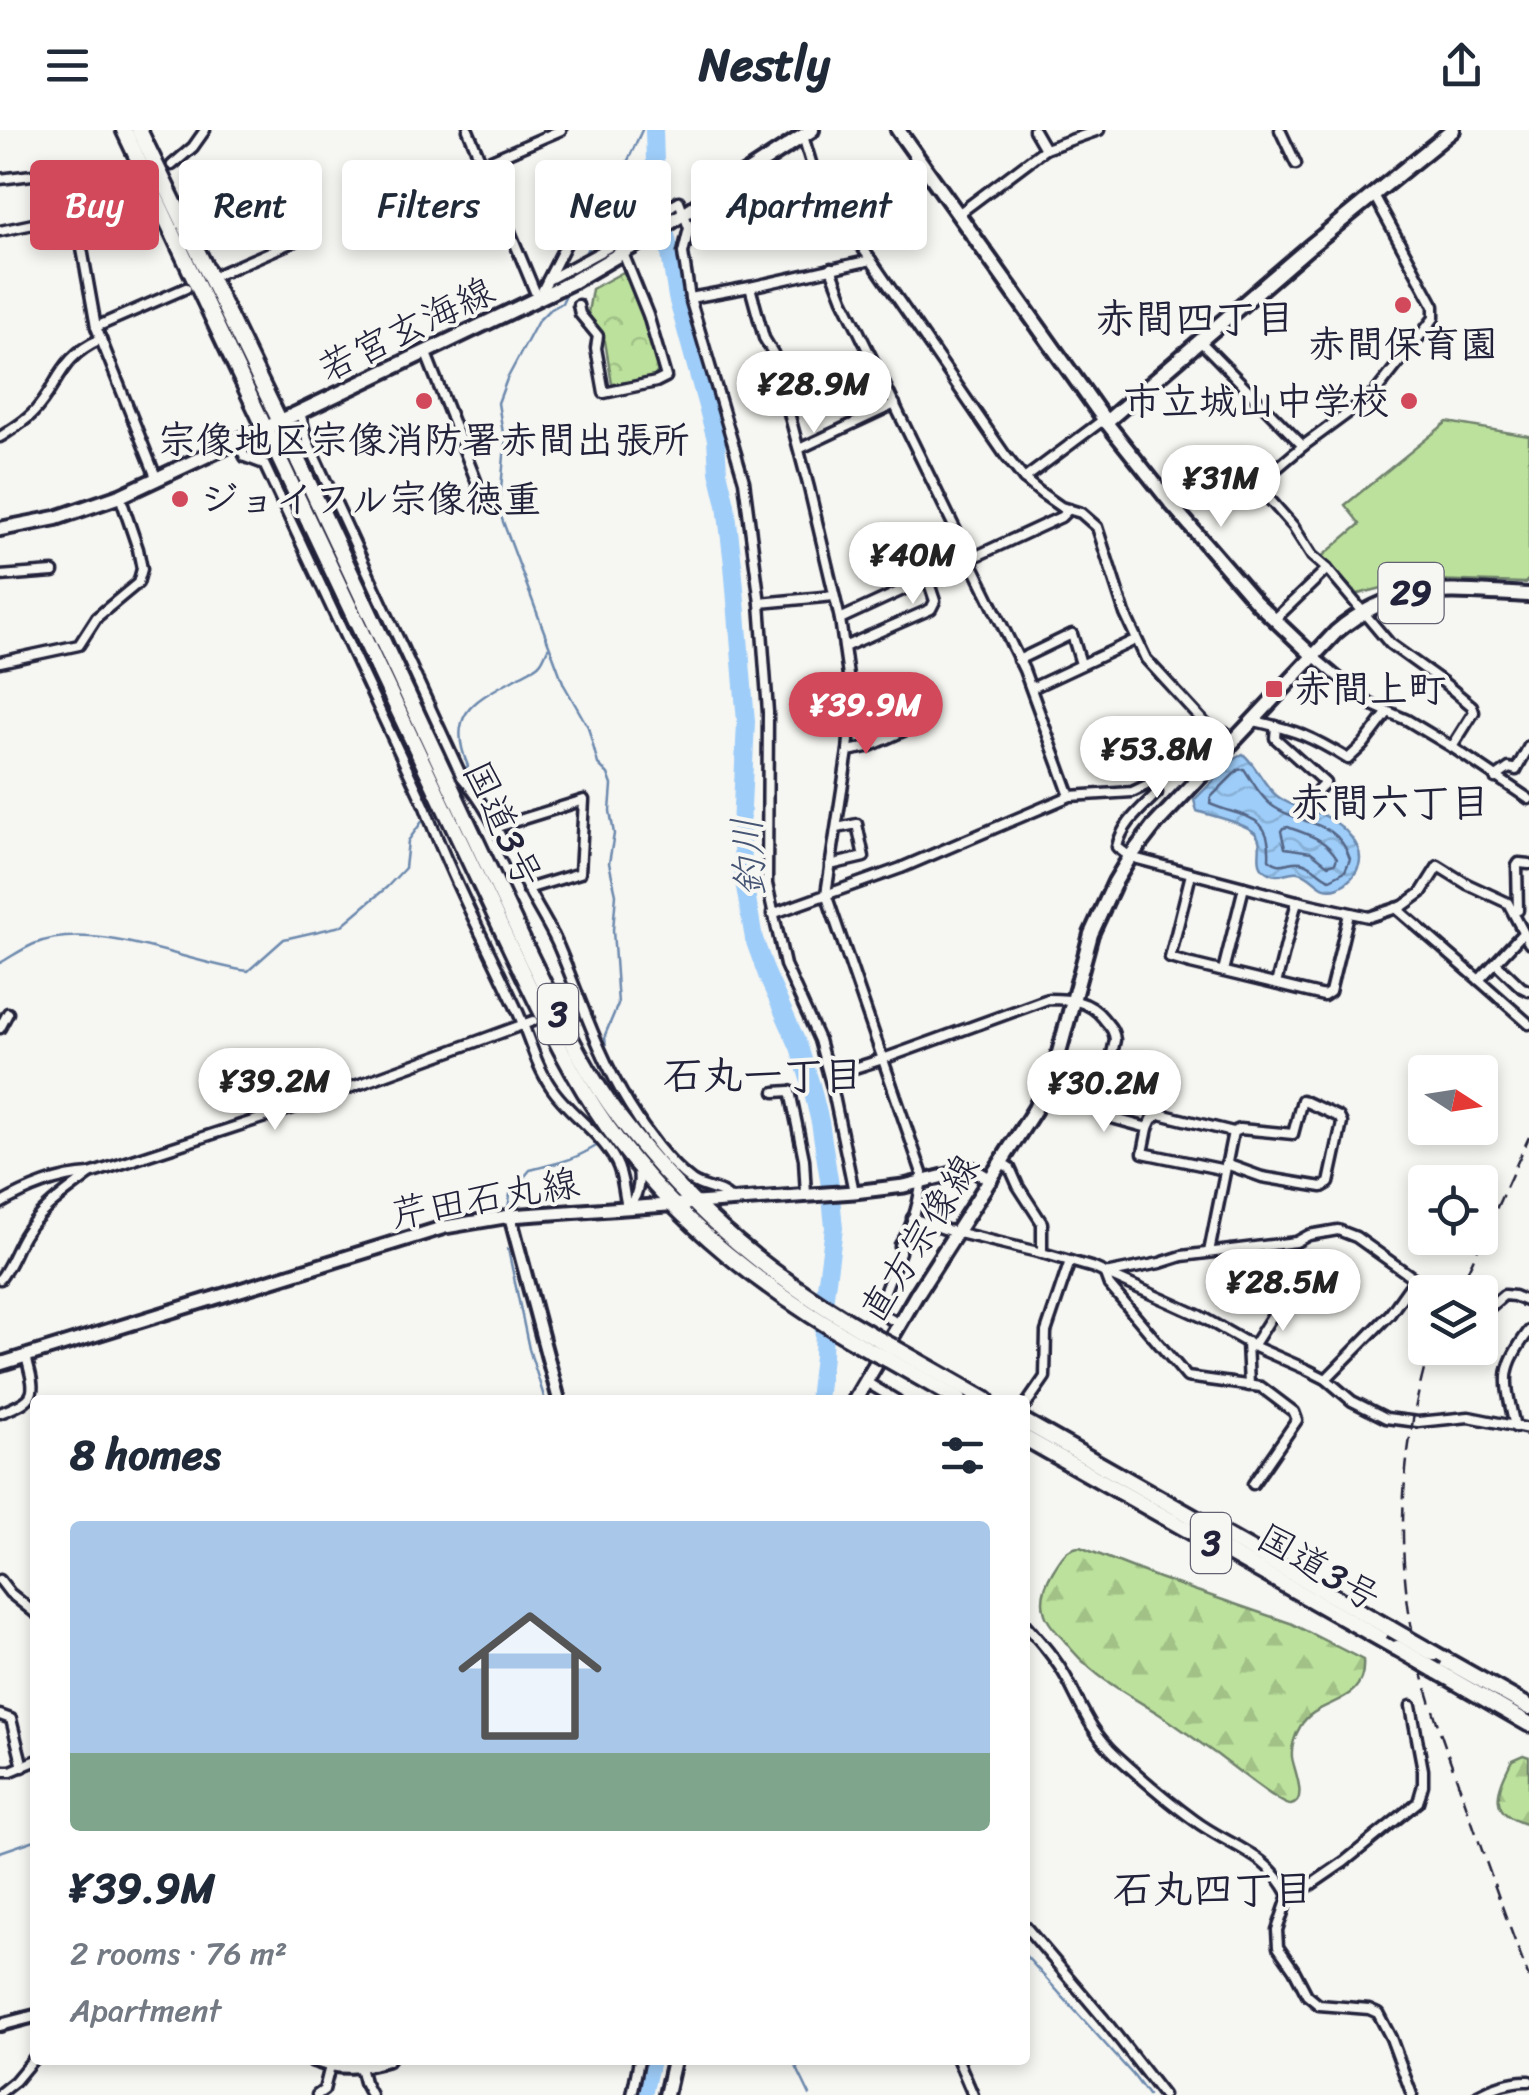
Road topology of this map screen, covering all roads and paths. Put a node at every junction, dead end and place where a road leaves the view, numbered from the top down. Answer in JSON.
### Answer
{"nodes":[{"id":1,"x":124,"y":130,"type":"edge"},
{"id":2,"x":140,"y":130,"type":"edge"},
{"id":3,"x":205,"y":130,"type":"edge"},
{"id":4,"x":468,"y":130,"type":"edge"},
{"id":5,"x":561,"y":130,"type":"edge"},
{"id":6,"x":898,"y":130,"type":"edge"},
{"id":7,"x":1034,"y":130,"type":"edge"},
{"id":8,"x":1099,"y":130,"type":"edge"},
{"id":9,"x":1280,"y":130,"type":"edge"},
{"id":10,"x":1453,"y":130,"type":"edge"},
{"id":11,"x":808,"y":133,"type":"edge"},
{"id":12,"x":1045,"y":149,"type":"junction"},
{"id":13,"x":480,"y":160,"type":"edge"},
{"id":14,"x":491,"y":160,"type":"edge"},
{"id":15,"x":1296,"y":164,"type":"dead end"},
{"id":16,"x":172,"y":165,"type":"dead end"},
{"id":17,"x":30,"y":176,"type":"edge"},
{"id":18,"x":0,"y":180,"type":"edge"},
{"id":19,"x":1374,"y":195,"type":"junction"},
{"id":20,"x":680,"y":210,"type":"junction"},
{"id":21,"x":671,"y":215,"type":"edge"},
{"id":22,"x":958,"y":215,"type":"junction"},
{"id":23,"x":30,"y":224,"type":"edge"},
{"id":24,"x":0,"y":230,"type":"edge"},
{"id":25,"x":515,"y":237,"type":"edge"},
{"id":26,"x":82,"y":250,"type":"edge"},
{"id":27,"x":274,"y":250,"type":"edge"},
{"id":28,"x":563,"y":250,"type":"edge"},
{"id":29,"x":603,"y":250,"type":"edge"},
{"id":30,"x":626,"y":250,"type":"edge"},
{"id":31,"x":623,"y":253,"type":"junction"},
{"id":32,"x":871,"y":260,"type":"junction"},
{"id":33,"x":831,"y":268,"type":"junction"},
{"id":34,"x":219,"y":274,"type":"dead end"},
{"id":35,"x":548,"y":280,"type":"junction"},
{"id":36,"x":750,"y":287,"type":"junction"},
{"id":37,"x":186,"y":288,"type":"dead end"},
{"id":38,"x":542,"y":297,"type":"junction"},
{"id":39,"x":690,"y":298,"type":"junction"},
{"id":40,"x":578,"y":305,"type":"dead end"},
{"id":41,"x":96,"y":327,"type":"junction"},
{"id":42,"x":100,"y":339,"type":"junction"},
{"id":43,"x":1199,"y":340,"type":"junction"},
{"id":44,"x":425,"y":351,"type":"junction"},
{"id":45,"x":895,"y":404,"type":"junction"},
{"id":46,"x":300,"y":412,"type":"junction"},
{"id":47,"x":280,"y":422,"type":"junction"},
{"id":48,"x":1106,"y":422,"type":"junction"},
{"id":49,"x":264,"y":429,"type":"junction"},
{"id":50,"x":0,"y":437,"type":"edge"},
{"id":51,"x":238,"y":442,"type":"junction"},
{"id":52,"x":1303,"y":446,"type":"junction"},
{"id":53,"x":799,"y":449,"type":"junction"},
{"id":54,"x":156,"y":477,"type":"junction"},
{"id":55,"x":1024,"y":479,"type":"junction"},
{"id":56,"x":120,"y":496,"type":"junction"},
{"id":57,"x":486,"y":506,"type":"dead end"},
{"id":58,"x":1069,"y":509,"type":"junction"},
{"id":59,"x":0,"y":529,"type":"edge"},
{"id":60,"x":970,"y":561,"type":"junction"},
{"id":61,"x":1327,"y":570,"type":"junction"},
{"id":62,"x":53,"y":572,"type":"dead end"},
{"id":63,"x":0,"y":576,"type":"edge"},
{"id":64,"x":928,"y":580,"type":"junction"},
{"id":65,"x":1529,"y":594,"type":"edge"},
{"id":66,"x":834,"y":596,"type":"junction"},
{"id":67,"x":760,"y":603,"type":"junction"},
{"id":68,"x":1363,"y":611,"type":"junction"},
{"id":69,"x":840,"y":619,"type":"junction"},
{"id":70,"x":1274,"y":620,"type":"junction"},
{"id":71,"x":1136,"y":640,"type":"junction"},
{"id":72,"x":844,"y":647,"type":"junction"},
{"id":73,"x":1314,"y":657,"type":"junction"},
{"id":74,"x":1018,"y":660,"type":"junction"},
{"id":75,"x":0,"y":662,"type":"edge"},
{"id":76,"x":1081,"y":664,"type":"junction"},
{"id":77,"x":1032,"y":688,"type":"junction"},
{"id":78,"x":1388,"y":712,"type":"junction"},
{"id":79,"x":928,"y":720,"type":"dead end"},
{"id":80,"x":1254,"y":721,"type":"junction"},
{"id":81,"x":1276,"y":726,"type":"junction"},
{"id":82,"x":1236,"y":741,"type":"junction"},
{"id":83,"x":1452,"y":746,"type":"junction"},
{"id":84,"x":1529,"y":746,"type":"edge"},
{"id":85,"x":425,"y":750,"type":"junction"},
{"id":86,"x":848,"y":750,"type":"junction"},
{"id":87,"x":1180,"y":762,"type":"junction"},
{"id":88,"x":1495,"y":778,"type":"junction"},
{"id":89,"x":1156,"y":781,"type":"junction"},
{"id":90,"x":1070,"y":796,"type":"junction"},
{"id":91,"x":1529,"y":800,"type":"edge"},
{"id":92,"x":1304,"y":804,"type":"dead end"},
{"id":93,"x":451,"y":807,"type":"junction"},
{"id":94,"x":497,"y":827,"type":"junction"},
{"id":95,"x":836,"y":828,"type":"junction"},
{"id":96,"x":1130,"y":857,"type":"junction"},
{"id":97,"x":1529,"y":864,"type":"edge"},
{"id":98,"x":830,"y":865,"type":"junction"},
{"id":99,"x":1192,"y":874,"type":"junction"},
{"id":100,"x":1244,"y":887,"type":"junction"},
{"id":101,"x":528,"y":888,"type":"junction"},
{"id":102,"x":826,"y":894,"type":"junction"},
{"id":103,"x":1296,"y":901,"type":"junction"},
{"id":104,"x":1396,"y":908,"type":"junction"},
{"id":105,"x":1516,"y":910,"type":"junction"},
{"id":106,"x":1529,"y":910,"type":"edge"},
{"id":107,"x":772,"y":914,"type":"junction"},
{"id":108,"x":1348,"y":914,"type":"junction"},
{"id":109,"x":1523,"y":934,"type":"junction"},
{"id":110,"x":1529,"y":943,"type":"edge"},
{"id":111,"x":1496,"y":963,"type":"junction"},
{"id":112,"x":1224,"y":971,"type":"junction"},
{"id":113,"x":1479,"y":980,"type":"junction"},
{"id":114,"x":1276,"y":984,"type":"junction"},
{"id":115,"x":1529,"y":991,"type":"edge"},
{"id":116,"x":1072,"y":999,"type":"junction"},
{"id":117,"x":8,"y":1013,"type":"dead end"},
{"id":118,"x":528,"y":1022,"type":"junction"},
{"id":119,"x":1529,"y":1024,"type":"edge"},
{"id":120,"x":0,"y":1028,"type":"edge"},
{"id":121,"x":883,"y":1060,"type":"junction"},
{"id":122,"x":829,"y":1076,"type":"junction"},
{"id":123,"x":775,"y":1092,"type":"dead end"},
{"id":124,"x":1148,"y":1128,"type":"junction"},
{"id":125,"x":1232,"y":1132,"type":"junction"},
{"id":126,"x":632,"y":1159,"type":"junction"},
{"id":127,"x":1002,"y":1162,"type":"junction"},
{"id":128,"x":1226,"y":1167,"type":"junction"},
{"id":129,"x":90,"y":1174,"type":"junction"},
{"id":130,"x":992,"y":1180,"type":"junction"},
{"id":131,"x":922,"y":1182,"type":"junction"},
{"id":132,"x":852,"y":1192,"type":"junction"},
{"id":133,"x":806,"y":1195,"type":"junction"},
{"id":134,"x":732,"y":1201,"type":"junction"},
{"id":135,"x":0,"y":1204,"type":"edge"},
{"id":136,"x":674,"y":1204,"type":"junction"},
{"id":137,"x":692,"y":1204,"type":"junction"},
{"id":138,"x":627,"y":1206,"type":"junction"},
{"id":139,"x":510,"y":1216,"type":"junction"},
{"id":140,"x":912,"y":1218,"type":"junction"},
{"id":141,"x":958,"y":1231,"type":"junction"},
{"id":142,"x":1208,"y":1252,"type":"junction"},
{"id":143,"x":1042,"y":1253,"type":"junction"},
{"id":144,"x":1070,"y":1261,"type":"junction"},
{"id":145,"x":1105,"y":1274,"type":"junction"},
{"id":146,"x":1409,"y":1275,"type":"edge"},
{"id":147,"x":0,"y":1278,"type":"edge"},
{"id":148,"x":1408,"y":1289,"type":"edge"},
{"id":149,"x":1498,"y":1300,"type":"edge"},
{"id":150,"x":1281,"y":1302,"type":"dead end"},
{"id":151,"x":1529,"y":1302,"type":"edge"},
{"id":152,"x":898,"y":1324,"type":"junction"},
{"id":153,"x":845,"y":1328,"type":"junction"},
{"id":154,"x":1529,"y":1331,"type":"edge"},
{"id":155,"x":1250,"y":1344,"type":"junction"},
{"id":156,"x":0,"y":1350,"type":"edge"},
{"id":157,"x":883,"y":1350,"type":"junction"},
{"id":158,"x":26,"y":1356,"type":"junction"},
{"id":159,"x":6,"y":1362,"type":"edge"},
{"id":160,"x":1326,"y":1379,"type":"junction"},
{"id":161,"x":865,"y":1382,"type":"junction"},
{"id":162,"x":1249,"y":1386,"type":"junction"},
{"id":163,"x":32,"y":1395,"type":"edge"},
{"id":164,"x":558,"y":1395,"type":"edge"},
{"id":165,"x":858,"y":1395,"type":"edge"},
{"id":166,"x":887,"y":1395,"type":"edge"},
{"id":167,"x":951,"y":1395,"type":"edge"},
{"id":168,"x":976,"y":1395,"type":"edge"},
{"id":169,"x":1030,"y":1399,"type":"edge"},
{"id":170,"x":30,"y":1400,"type":"edge"},
{"id":171,"x":0,"y":1413,"type":"edge"},
{"id":172,"x":1030,"y":1425,"type":"edge"},
{"id":173,"x":1515,"y":1426,"type":"junction"},
{"id":174,"x":1529,"y":1429,"type":"edge"},
{"id":175,"x":1030,"y":1441,"type":"edge"},
{"id":176,"x":1253,"y":1484,"type":"dead end"},
{"id":177,"x":0,"y":1580,"type":"edge"},
{"id":178,"x":30,"y":1610,"type":"edge"},
{"id":179,"x":1030,"y":1630,"type":"edge"},
{"id":180,"x":1411,"y":1706,"type":"dead end"},
{"id":181,"x":1529,"y":1707,"type":"edge"},
{"id":182,"x":0,"y":1715,"type":"edge"},
{"id":183,"x":1529,"y":1724,"type":"edge"},
{"id":184,"x":30,"y":1764,"type":"edge"},
{"id":185,"x":22,"y":1768,"type":"junction"},
{"id":186,"x":0,"y":1771,"type":"edge"},
{"id":187,"x":1289,"y":1895,"type":"junction"},
{"id":188,"x":1030,"y":1932,"type":"edge"},
{"id":189,"x":30,"y":2017,"type":"edge"},
{"id":190,"x":0,"y":2025,"type":"edge"},
{"id":191,"x":30,"y":2063,"type":"edge"},
{"id":192,"x":327,"y":2065,"type":"edge"},
{"id":193,"x":368,"y":2065,"type":"edge"},
{"id":194,"x":638,"y":2065,"type":"edge"},
{"id":195,"x":673,"y":2065,"type":"edge"},
{"id":196,"x":960,"y":2065,"type":"edge"},
{"id":197,"x":330,"y":2066,"type":"junction"},
{"id":198,"x":360,"y":2067,"type":"junction"},
{"id":199,"x":1529,"y":2082,"type":"edge"},
{"id":200,"x":0,"y":2093,"type":"edge"},
{"id":201,"x":323,"y":2093,"type":"edge"},
{"id":202,"x":371,"y":2095,"type":"edge"},
{"id":203,"x":632,"y":2095,"type":"edge"},
{"id":204,"x":666,"y":2095,"type":"edge"},
{"id":205,"x":973,"y":2095,"type":"edge"},
{"id":206,"x":1163,"y":2095,"type":"edge"},
{"id":207,"x":1412,"y":2095,"type":"edge"},
{"id":208,"x":1478,"y":2095,"type":"edge"}],
"edges":[{"from":1,"to":49,"type":"highway","name":"国道3号","number":"3"},
{"from":2,"to":47,"type":"highway","name":"国道3号","number":"3"},
{"from":3,"to":16,"type":"street"},
{"from":4,"to":13,"type":"street"},
{"from":5,"to":14,"type":"street"},
{"from":6,"to":22,"type":"main road"},
{"from":7,"to":12,"type":"street"},
{"from":8,"to":12,"type":"street"},
{"from":9,"to":15,"type":"street"},
{"from":10,"to":19,"type":"main road"},
{"from":11,"to":20,"type":"main road","name":"若宮玄海線"},
{"from":11,"to":32,"type":"street"},
{"from":12,"to":22,"type":"street"},
{"from":17,"to":18,"type":"street"},
{"from":19,"to":43,"type":"main road"},
{"from":19,"to":52,"type":"street"},
{"from":20,"to":21,"type":"main road","name":"若宮玄海線"},
{"from":20,"to":39,"type":"street"},
{"from":22,"to":48,"type":"main road"},
{"from":23,"to":24,"type":"street"},
{"from":25,"to":38,"type":"street"},
{"from":26,"to":41,"type":"street"},
{"from":27,"to":34,"type":"street"},
{"from":28,"to":35,"type":"street"},
{"from":29,"to":35,"type":"street"},
{"from":30,"to":31,"type":"main road","name":"若宮玄海線"},
{"from":31,"to":38,"type":"main road","name":"若宮玄海線"},
{"from":31,"to":40,"type":"street"},
{"from":32,"to":33,"type":"street"},
{"from":32,"to":55,"type":"street"},
{"from":33,"to":36,"type":"street"},
{"from":33,"to":45,"type":"street"},
{"from":35,"to":38,"type":"street"},
{"from":36,"to":39,"type":"street"},
{"from":36,"to":53,"type":"street"},
{"from":37,"to":41,"type":"street"},
{"from":38,"to":44,"type":"main road","name":"若宮玄海線"},
{"from":39,"to":67,"type":"street"},
{"from":41,"to":42,"type":"street"},
{"from":42,"to":50,"type":"street"},
{"from":42,"to":54,"type":"street"},
{"from":43,"to":48,"type":"main road"},
{"from":43,"to":52,"type":"street"},
{"from":44,"to":46,"type":"main road","name":"若宮玄海線"},
{"from":44,"to":57,"type":"street"},
{"from":45,"to":53,"type":"street"},
{"from":45,"to":60,"type":"street"},
{"from":46,"to":47,"type":"main road","name":"若宮玄海線"},
{"from":46,"to":94,"type":"street"},
{"from":47,"to":49,"type":"main road","name":"若宮玄海線"},
{"from":47,"to":85,"type":"highway","name":"国道3号","number":"3"},
{"from":48,"to":55,"type":"street"},
{"from":48,"to":70,"type":"main road"},
{"from":49,"to":51,"type":"main road","name":"若宮玄海線"},
{"from":49,"to":85,"type":"highway","name":"国道3号","number":"3"},
{"from":51,"to":54,"type":"main road","name":"若宮玄海線"},
{"from":51,"to":118,"type":"street"},
{"from":52,"to":61,"type":"street"},
{"from":53,"to":66,"type":"street"},
{"from":54,"to":56,"type":"main road","name":"若宮玄海線"},
{"from":55,"to":58,"type":"street"},
{"from":56,"to":59,"type":"main road","name":"若宮玄海線"},
{"from":56,"to":75,"type":"street"},
{"from":58,"to":60,"type":"street"},
{"from":58,"to":71,"type":"street"},
{"from":60,"to":64,"type":"street"},
{"from":60,"to":74,"type":"street"},
{"from":61,"to":68,"type":"street"},
{"from":61,"to":70,"type":"street"},
{"from":62,"to":63,"type":"street"},
{"from":64,"to":69,"type":"street"},
{"from":64,"to":72,"type":"street"},
{"from":65,"to":68,"type":"main road","name":"直方宗像線","number":"29"},
{"from":66,"to":67,"type":"street"},
{"from":66,"to":69,"type":"street"},
{"from":67,"to":107,"type":"street"},
{"from":68,"to":73,"type":"main road","name":"直方宗像線","number":"29"},
{"from":68,"to":83,"type":"street"},
{"from":69,"to":72,"type":"street"},
{"from":70,"to":73,"type":"main road"},
{"from":71,"to":76,"type":"street"},
{"from":71,"to":87,"type":"street"},
{"from":72,"to":86,"type":"street"},
{"from":73,"to":78,"type":"street"},
{"from":73,"to":80,"type":"main road","name":"直方宗像線","number":"29"},
{"from":74,"to":76,"type":"street"},
{"from":74,"to":77,"type":"street"},
{"from":76,"to":77,"type":"street"},
{"from":77,"to":90,"type":"street"},
{"from":78,"to":81,"type":"street"},
{"from":78,"to":83,"type":"street"},
{"from":79,"to":86,"type":"street"},
{"from":80,"to":81,"type":"street"},
{"from":80,"to":82,"type":"main road","name":"直方宗像線","number":"29"},
{"from":81,"to":92,"type":"street"},
{"from":82,"to":87,"type":"street"},
{"from":82,"to":96,"type":"main road","name":"直方宗像線","number":"29"},
{"from":83,"to":88,"type":"street"},
{"from":84,"to":88,"type":"street"},
{"from":85,"to":93,"type":"highway","name":"国道3号","number":"3"},
{"from":86,"to":95,"type":"street"},
{"from":87,"to":89,"type":"street"},
{"from":88,"to":91,"type":"street"},
{"from":89,"to":90,"type":"street"},
{"from":89,"to":96,"type":"street"},
{"from":90,"to":102,"type":"street"},
{"from":93,"to":126,"type":"highway","name":"国道3号","number":"3"},
{"from":93,"to":137,"type":"highway","name":"国道3号","number":"3"},
{"from":94,"to":101,"type":"street"},
{"from":94,"to":101,"type":"street"},
{"from":95,"to":98,"type":"street"},
{"from":95,"to":98,"type":"street"},
{"from":96,"to":99,"type":"street"},
{"from":96,"to":116,"type":"main road","name":"直方宗像線","number":"29"},
{"from":97,"to":105,"type":"street"},
{"from":98,"to":102,"type":"street"},
{"from":99,"to":100,"type":"street"},
{"from":99,"to":112,"type":"street"},
{"from":100,"to":103,"type":"street"},
{"from":100,"to":112,"type":"street"},
{"from":101,"to":134,"type":"street"},
{"from":102,"to":107,"type":"street"},
{"from":102,"to":121,"type":"street"},
{"from":103,"to":108,"type":"street"},
{"from":103,"to":114,"type":"street"},
{"from":104,"to":105,"type":"street"},
{"from":104,"to":108,"type":"street"},
{"from":104,"to":113,"type":"street"},
{"from":105,"to":106,"type":"street"},
{"from":105,"to":109,"type":"street"},
{"from":107,"to":122,"type":"street"},
{"from":108,"to":114,"type":"street"},
{"from":109,"to":110,"type":"street"},
{"from":109,"to":111,"type":"street"},
{"from":111,"to":113,"type":"street"},
{"from":111,"to":115,"type":"street"},
{"from":112,"to":114,"type":"street"},
{"from":113,"to":119,"type":"street"},
{"from":116,"to":121,"type":"street"},
{"from":116,"to":124,"type":"street"},
{"from":116,"to":127,"type":"main road","name":"直方宗像線","number":"29"},
{"from":117,"to":120,"type":"street"},
{"from":118,"to":129,"type":"street"},
{"from":118,"to":138,"type":"street"},
{"from":121,"to":122,"type":"street"},
{"from":121,"to":131,"type":"street"},
{"from":122,"to":132,"type":"street"},
{"from":123,"to":133,"type":"street"},
{"from":124,"to":125,"type":"street"},
{"from":124,"to":128,"type":"street"},
{"from":125,"to":128,"type":"street"},
{"from":125,"to":128,"type":"street"},
{"from":126,"to":136,"type":"highway","name":"国道3号","number":"3"},
{"from":126,"to":138,"type":"street"},
{"from":127,"to":130,"type":"main road","name":"直方宗像線","number":"29"},
{"from":127,"to":143,"type":"street"},
{"from":128,"to":142,"type":"street"},
{"from":129,"to":135,"type":"street"},
{"from":129,"to":147,"type":"street"},
{"from":130,"to":131,"type":"main road","name":"芹田石丸線"},
{"from":130,"to":141,"type":"main road","name":"直方宗像線","number":"29"},
{"from":131,"to":132,"type":"main road","name":"芹田石丸線"},
{"from":131,"to":140,"type":"street"},
{"from":132,"to":133,"type":"main road","name":"芹田石丸線"},
{"from":133,"to":134,"type":"main road","name":"芹田石丸線"},
{"from":134,"to":137,"type":"main road","name":"芹田石丸線"},
{"from":136,"to":137,"type":"main road","name":"芹田石丸線"},
{"from":136,"to":138,"type":"main road","name":"芹田石丸線"},
{"from":136,"to":153,"type":"highway","name":"国道3号","number":"3"},
{"from":137,"to":153,"type":"highway","name":"国道3号","number":"3"},
{"from":138,"to":139,"type":"main road","name":"芹田石丸線"},
{"from":139,"to":158,"type":"main road","name":"芹田石丸線"},
{"from":139,"to":164,"type":"street"},
{"from":140,"to":141,"type":"street"},
{"from":140,"to":152,"type":"street"},
{"from":141,"to":143,"type":"street"},
{"from":141,"to":152,"type":"main road","name":"直方宗像線","number":"29"},
{"from":142,"to":145,"type":"street"},
{"from":142,"to":146,"type":"street"},
{"from":143,"to":144,"type":"street"},
{"from":144,"to":145,"type":"street"},
{"from":144,"to":169,"type":"street"},
{"from":145,"to":155,"type":"street"},
{"from":145,"to":162,"type":"street"},
{"from":148,"to":160,"type":"street"},
{"from":149,"to":151,"type":"street"},
{"from":150,"to":155,"type":"street"},
{"from":152,"to":161,"type":"main road","name":"直方宗像線","number":"29"},
{"from":153,"to":157,"type":"highway","name":"国道3号","number":"3"},
{"from":154,"to":173,"type":"street"},
{"from":155,"to":160,"type":"street"},
{"from":155,"to":162,"type":"street"},
{"from":156,"to":159,"type":"street"},
{"from":157,"to":167,"type":"highway","name":"国道3号","number":"3"},
{"from":157,"to":168,"type":"highway","name":"国道3号","number":"3"},
{"from":158,"to":159,"type":"main road","name":"芹田石丸線"},
{"from":158,"to":163,"type":"street"},
{"from":160,"to":173,"type":"street"},
{"from":161,"to":165,"type":"main road","name":"直方宗像線","number":"29"},
{"from":161,"to":166,"type":"street"},
{"from":162,"to":176,"type":"street"},
{"from":170,"to":171,"type":"street"},
{"from":172,"to":181,"type":"highway","name":"国道3号","number":"3","bridge":true},
{"from":173,"to":174,"type":"street"},
{"from":175,"to":183,"type":"highway","name":"国道3号","number":"3","bridge":true},
{"from":177,"to":178,"type":"street"},
{"from":179,"to":187,"type":"street"},
{"from":180,"to":187,"type":"street"},
{"from":182,"to":185,"type":"street"},
{"from":184,"to":185,"type":"street"},
{"from":185,"to":186,"type":"street"},
{"from":187,"to":207,"type":"street"},
{"from":188,"to":206,"type":"street"},
{"from":189,"to":190,"type":"street"},
{"from":191,"to":200,"type":"street"},
{"from":192,"to":197,"type":"street"},
{"from":193,"to":198,"type":"street"},
{"from":194,"to":203,"type":"street"},
{"from":195,"to":204,"type":"main road"},
{"from":196,"to":205,"type":"street"},
{"from":197,"to":198,"type":"street"},
{"from":197,"to":201,"type":"street"},
{"from":198,"to":202,"type":"street"},
{"from":199,"to":208,"type":"street"}]}
